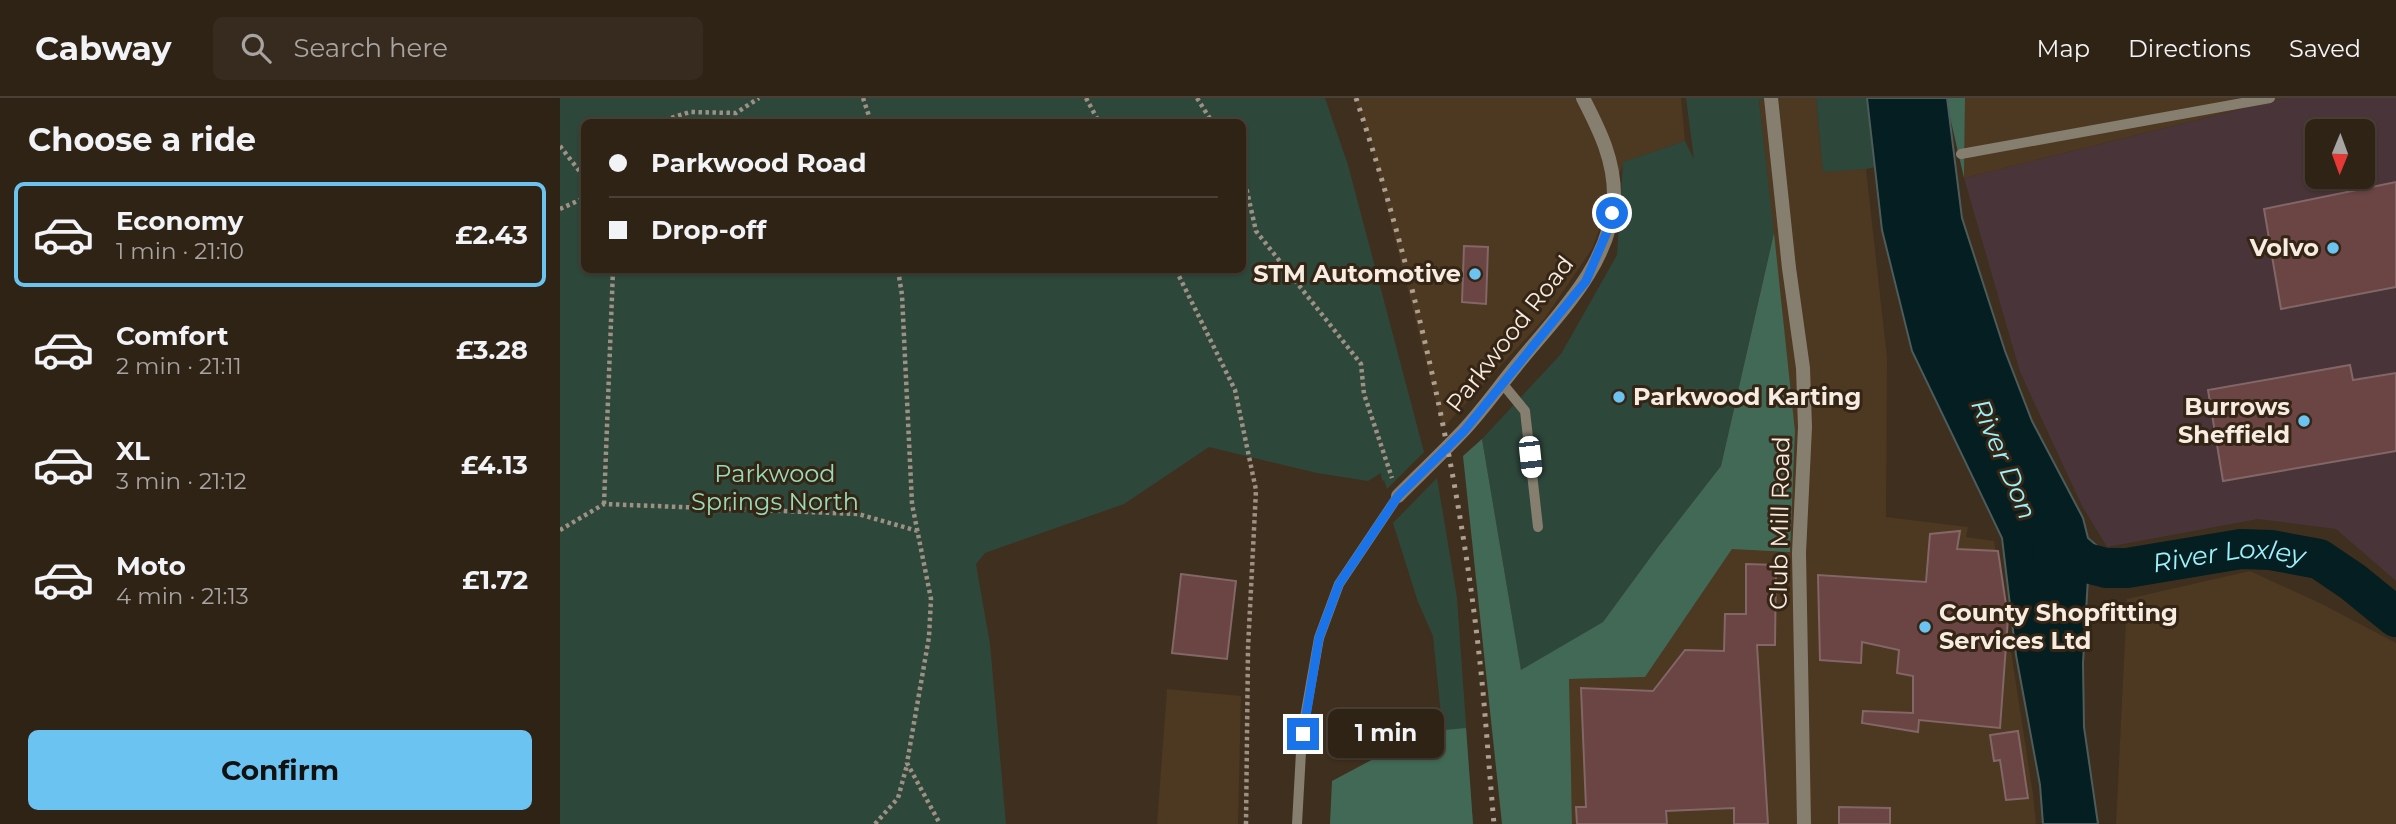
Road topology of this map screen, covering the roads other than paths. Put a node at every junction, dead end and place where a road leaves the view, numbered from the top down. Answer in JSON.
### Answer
{"nodes":[{"id":1,"x":1583,"y":98,"type":"edge"},
{"id":2,"x":1771,"y":98,"type":"edge"},
{"id":3,"x":2270,"y":98,"type":"edge"},
{"id":4,"x":1961,"y":154,"type":"dead end"},
{"id":5,"x":1502,"y":383,"type":"junction"},
{"id":6,"x":1398,"y":496,"type":"joint"},
{"id":7,"x":1538,"y":527,"type":"dead end"},
{"id":8,"x":1297,"y":824,"type":"edge"},
{"id":9,"x":1804,"y":824,"type":"edge"}],
"edges":[{"from":1,"to":5,"type":"street","name":"Parkwood Road"},
{"from":2,"to":9,"type":"street","name":"Club Mill Road"},
{"from":3,"to":4,"type":"lane"},
{"from":5,"to":6,"type":"street","name":"Parkwood Road"},
{"from":5,"to":7,"type":"lane"},
{"from":6,"to":8,"type":"lane"}]}
